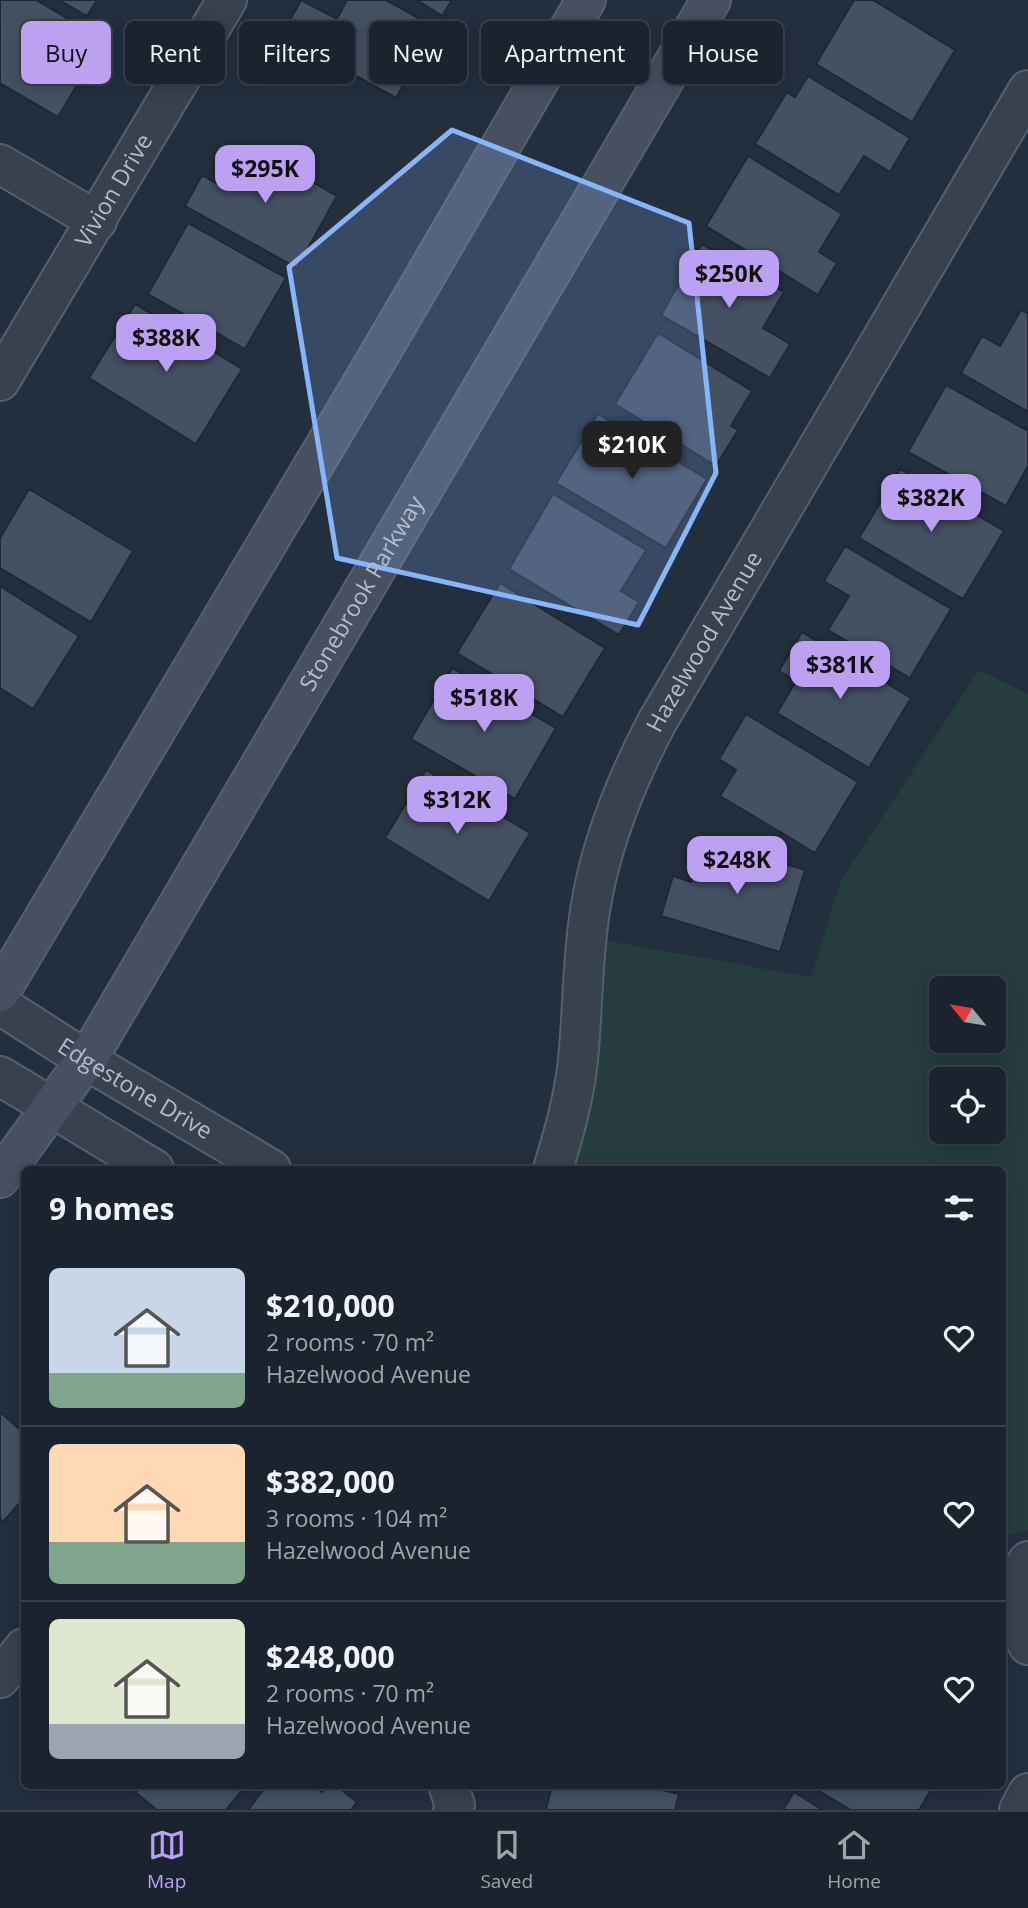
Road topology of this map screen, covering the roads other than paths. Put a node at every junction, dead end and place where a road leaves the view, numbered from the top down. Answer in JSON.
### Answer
{"nodes":[{"id":1,"x":227,"y":0,"type":"edge"},
{"id":2,"x":586,"y":0,"type":"edge"},
{"id":3,"x":711,"y":0,"type":"edge"},
{"id":4,"x":1028,"y":90,"type":"edge"},
{"id":5,"x":0,"y":164,"type":"edge"},
{"id":6,"x":97,"y":220,"type":"junction"},
{"id":7,"x":0,"y":381,"type":"edge"},
{"id":8,"x":0,"y":992,"type":"edge"},
{"id":9,"x":0,"y":1005,"type":"edge"},
{"id":10,"x":86,"y":1060,"type":"junction"},
{"id":11,"x":0,"y":1076,"type":"edge"},
{"id":12,"x":51,"y":1108,"type":"junction"},
{"id":13,"x":150,"y":1166,"type":"edge"},
{"id":14,"x":266,"y":1166,"type":"edge"},
{"id":15,"x":554,"y":1166,"type":"edge"},
{"id":16,"x":0,"y":1178,"type":"edge"},
{"id":17,"x":1028,"y":1546,"type":"edge"},
{"id":18,"x":1006,"y":1549,"type":"edge"},
{"id":19,"x":1028,"y":1561,"type":"edge"},
{"id":20,"x":1006,"y":1627,"type":"edge"},
{"id":21,"x":1028,"y":1645,"type":"edge"},
{"id":22,"x":21,"y":1652,"type":"edge"},
{"id":23,"x":0,"y":1678,"type":"edge"},
{"id":24,"x":1028,"y":1793,"type":"edge"},
{"id":25,"x":1019,"y":1810,"type":"edge"}],
"edges":[{"from":1,"to":6,"type":"street","name":"Vivion Drive"},
{"from":2,"to":8,"type":"main road"},
{"from":3,"to":10,"type":"main road","name":"Stonebrook Parkway"},
{"from":4,"to":15,"type":"street","name":"Hazelwood Avenue"},
{"from":5,"to":6,"type":"street"},
{"from":6,"to":7,"type":"street","name":"Vivion Drive"},
{"from":9,"to":10,"type":"street","name":"Edgestone Drive"},
{"from":10,"to":12,"type":"main road","name":"Stonebrook Parkway"},
{"from":10,"to":14,"type":"street","name":"Edgestone Drive"},
{"from":11,"to":12,"type":"street"},
{"from":12,"to":13,"type":"street"},
{"from":12,"to":16,"type":"main road","name":"Stonebrook Parkway"},
{"from":17,"to":18,"type":"street"},
{"from":19,"to":21,"type":"street"},
{"from":20,"to":21,"type":"street"},
{"from":22,"to":23,"type":"street"},
{"from":24,"to":25,"type":"street"}]}
